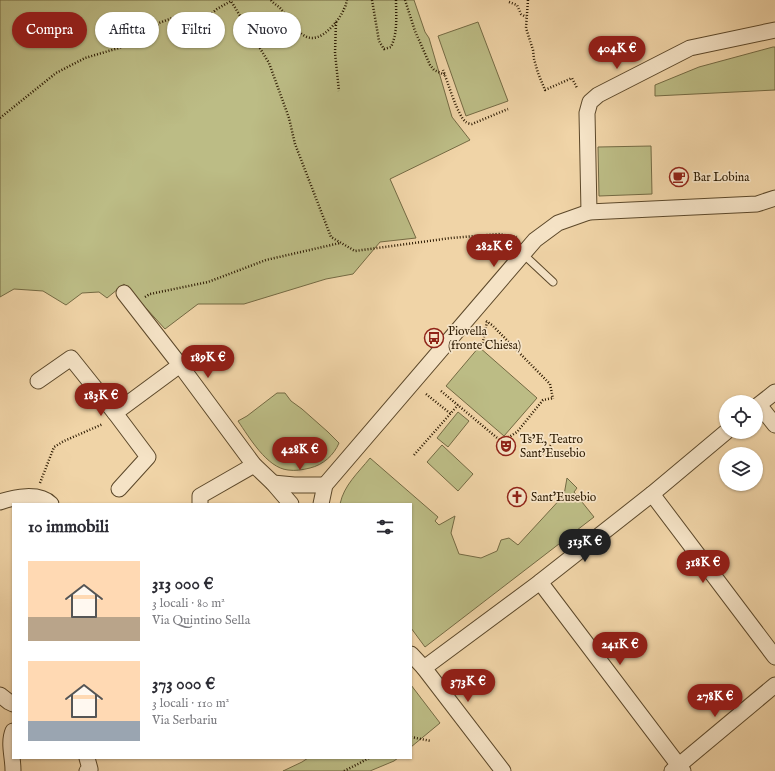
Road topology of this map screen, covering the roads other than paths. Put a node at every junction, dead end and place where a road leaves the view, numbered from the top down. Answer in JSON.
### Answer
{"nodes":[{"id":1,"x":775,"y":30,"type":"edge"},
{"id":2,"x":775,"y":198,"type":"edge"},
{"id":3,"x":589,"y":212,"type":"junction"},
{"id":4,"x":523,"y":254,"type":"junction"},
{"id":5,"x":553,"y":282,"type":"dead end"},
{"id":6,"x":128,"y":298,"type":"road end"},
{"id":7,"x":180,"y":365,"type":"junction"},
{"id":8,"x":38,"y":381,"type":"dead end"},
{"id":9,"x":775,"y":392,"type":"edge"},
{"id":10,"x":763,"y":401,"type":"edge"},
{"id":11,"x":763,"y":412,"type":"edge"},
{"id":12,"x":116,"y":413,"type":"junction"},
{"id":13,"x":775,"y":425,"type":"edge"},
{"id":14,"x":719,"y":438,"type":"edge"},
{"id":15,"x":254,"y":465,"type":"junction"},
{"id":16,"x":273,"y":483,"type":"junction"},
{"id":17,"x":325,"y":485,"type":"junction"},
{"id":18,"x":119,"y":489,"type":"dead end"},
{"id":19,"x":652,"y":494,"type":"junction"},
{"id":20,"x":0,"y":502,"type":"edge"},
{"id":21,"x":50,"y":503,"type":"edge"},
{"id":22,"x":200,"y":503,"type":"edge"},
{"id":23,"x":290,"y":503,"type":"edge"},
{"id":24,"x":321,"y":503,"type":"edge"},
{"id":25,"x":540,"y":582,"type":"junction"},
{"id":26,"x":412,"y":655,"type":"edge"},
{"id":27,"x":775,"y":657,"type":"edge"},
{"id":28,"x":424,"y":668,"type":"junction"},
{"id":29,"x":775,"y":685,"type":"edge"},
{"id":30,"x":0,"y":695,"type":"edge"},
{"id":31,"x":12,"y":704,"type":"edge"},
{"id":32,"x":12,"y":733,"type":"edge"},
{"id":33,"x":0,"y":735,"type":"edge"},
{"id":34,"x":12,"y":753,"type":"edge"},
{"id":35,"x":13,"y":759,"type":"edge"},
{"id":36,"x":87,"y":759,"type":"edge"},
{"id":37,"x":678,"y":769,"type":"edge"},
{"id":38,"x":13,"y":771,"type":"edge"},
{"id":39,"x":87,"y":771,"type":"edge"},
{"id":40,"x":503,"y":771,"type":"edge"}],
"edges":[{"from":1,"to":3,"type":"street"},
{"from":2,"to":3,"type":"street"},
{"from":3,"to":4,"type":"street"},
{"from":4,"to":5,"type":"lane"},
{"from":4,"to":17,"type":"street"},
{"from":6,"to":7,"type":"street"},
{"from":7,"to":12,"type":"street"},
{"from":7,"to":15,"type":"street"},
{"from":8,"to":12,"type":"street"},
{"from":9,"to":10,"type":"street"},
{"from":11,"to":13,"type":"street"},
{"from":12,"to":18,"type":"street"},
{"from":14,"to":19,"type":"street"},
{"from":15,"to":16,"type":"street"},
{"from":15,"to":22,"type":"street"},
{"from":16,"to":17,"type":"street"},
{"from":16,"to":23,"type":"street"},
{"from":17,"to":24,"type":"street"},
{"from":19,"to":25,"type":"street"},
{"from":19,"to":27,"type":"street"},
{"from":20,"to":21,"type":"street"},
{"from":25,"to":28,"type":"street"},
{"from":25,"to":37,"type":"street"},
{"from":26,"to":28,"type":"street"},
{"from":28,"to":40,"type":"street"},
{"from":29,"to":37,"type":"street"},
{"from":30,"to":31,"type":"street"},
{"from":32,"to":34,"type":"street"},
{"from":33,"to":38,"type":"street"},
{"from":35,"to":38,"type":"street"},
{"from":36,"to":39,"type":"street"}]}
